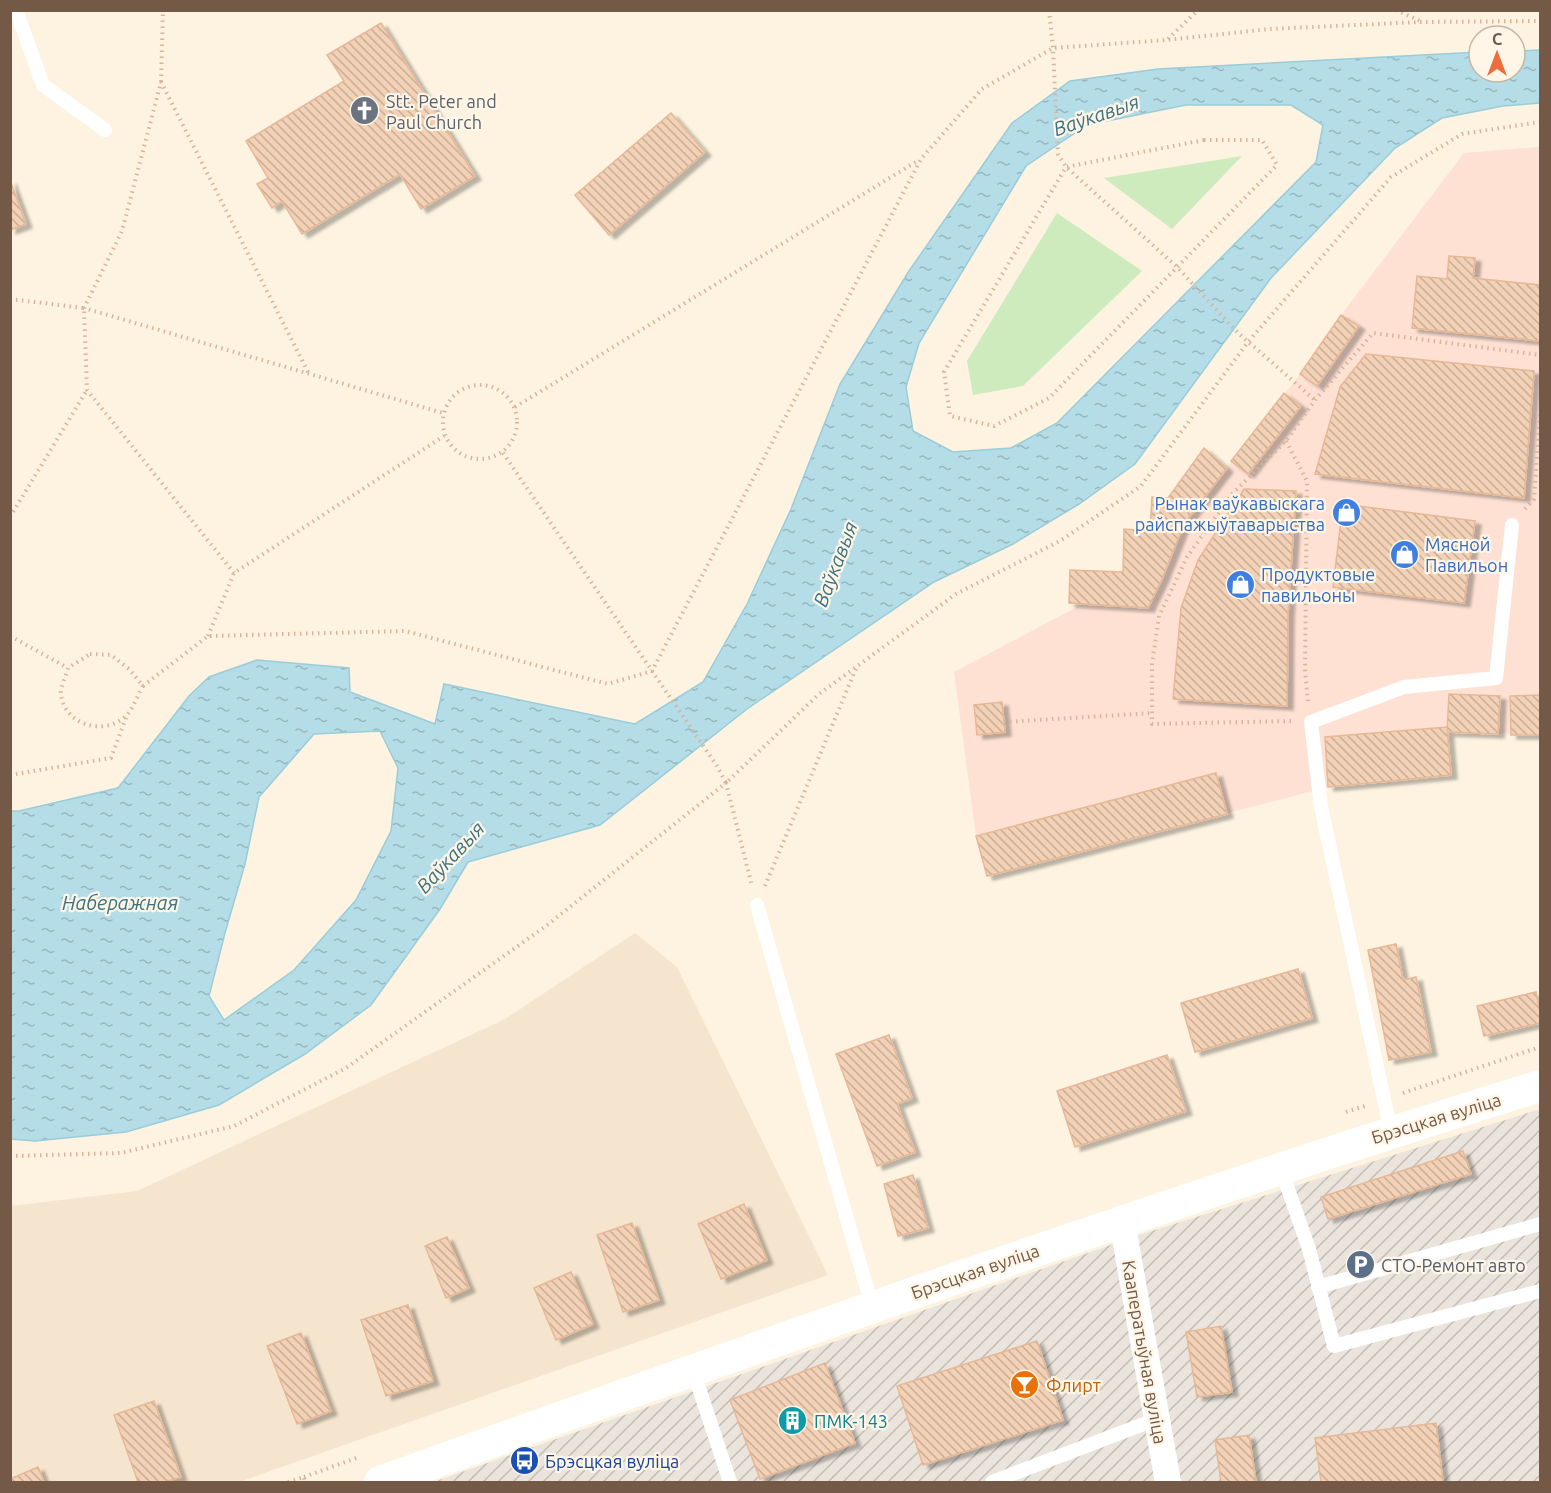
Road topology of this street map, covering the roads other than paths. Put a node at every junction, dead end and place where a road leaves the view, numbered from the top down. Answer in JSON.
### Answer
{"nodes":[{"id":1,"x":16,"y":10,"type":"edge"},
{"id":2,"x":105,"y":130,"type":"dead end"},
{"id":3,"x":1512,"y":525,"type":"road end"},
{"id":4,"x":757,"y":905,"type":"road end"},
{"id":5,"x":1540,"y":1086,"type":"edge"},
{"id":6,"x":1391,"y":1132,"type":"junction"},
{"id":7,"x":1281,"y":1168,"type":"junction"},
{"id":8,"x":1122,"y":1221,"type":"junction"},
{"id":9,"x":1540,"y":1224,"type":"edge"},
{"id":10,"x":1318,"y":1287,"type":"junction"},
{"id":11,"x":1540,"y":1291,"type":"edge"},
{"id":12,"x":872,"y":1306,"type":"junction"},
{"id":13,"x":693,"y":1370,"type":"junction"},
{"id":14,"x":1157,"y":1419,"type":"junction"},
{"id":15,"x":380,"y":1482,"type":"edge"},
{"id":16,"x":730,"y":1482,"type":"edge"},
{"id":17,"x":992,"y":1482,"type":"edge"},
{"id":18,"x":1168,"y":1482,"type":"edge"}],
"edges":[{"from":1,"to":2,"type":"lane"},
{"from":3,"to":6,"type":"lane"},
{"from":4,"to":12,"type":"lane"},
{"from":5,"to":6,"type":"street","name":"Брэсцкая вуліца"},
{"from":6,"to":7,"type":"street","name":"Брэсцкая вуліца"},
{"from":7,"to":8,"type":"street","name":"Брэсцкая вуліца"},
{"from":7,"to":10,"type":"lane"},
{"from":8,"to":12,"type":"street","name":"Брэсцкая вуліца"},
{"from":8,"to":14,"type":"street","name":"Кааператыўная вуліца"},
{"from":9,"to":10,"type":"lane"},
{"from":10,"to":11,"type":"lane"},
{"from":12,"to":13,"type":"street","name":"Брэсцкая вуліца"},
{"from":13,"to":15,"type":"street","name":"Брэсцкая вуліца"},
{"from":13,"to":16,"type":"lane"},
{"from":14,"to":17,"type":"lane"},
{"from":14,"to":18,"type":"street","name":"Кааператыўная вуліца"}]}
